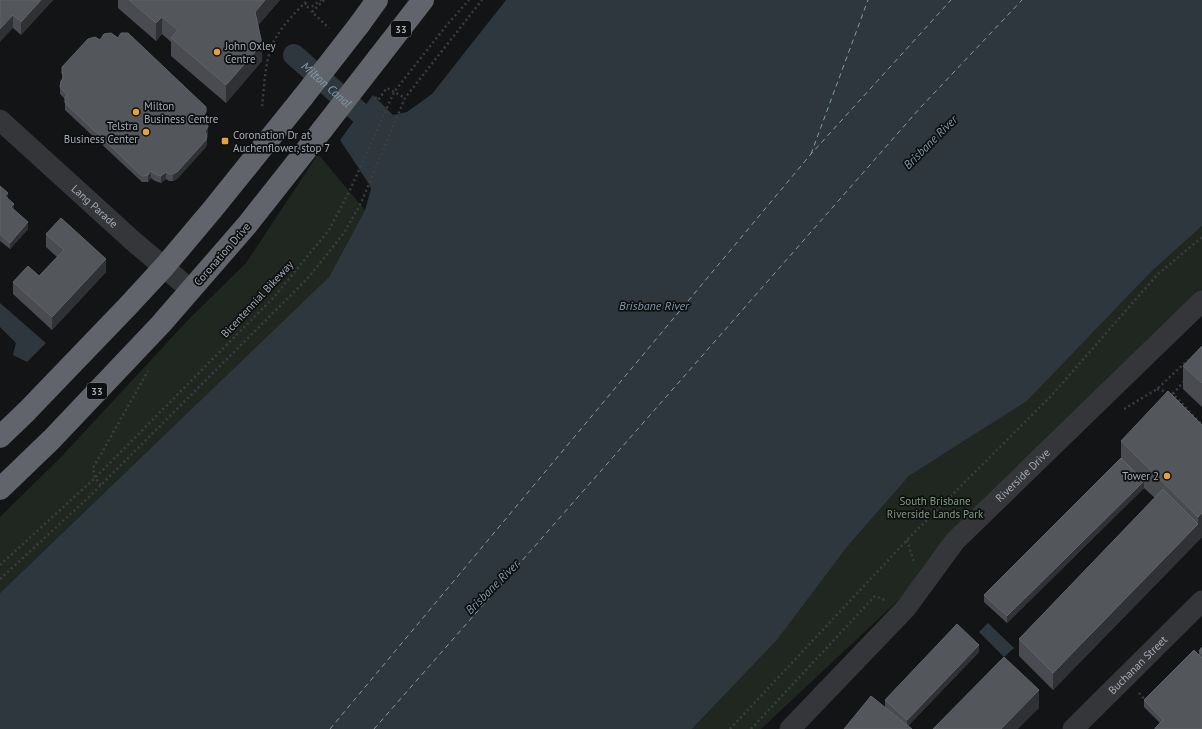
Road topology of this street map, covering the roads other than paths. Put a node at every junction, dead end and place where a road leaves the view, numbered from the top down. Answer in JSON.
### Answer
{"nodes":[{"id":1,"x":377,"y":0,"type":"edge"},
{"id":2,"x":423,"y":0,"type":"edge"},
{"id":3,"x":0,"y":120,"type":"edge"},
{"id":4,"x":164,"y":267,"type":"junction"},
{"id":5,"x":191,"y":290,"type":"junction"},
{"id":6,"x":1202,"y":301,"type":"edge"},
{"id":7,"x":0,"y":437,"type":"edge"},
{"id":8,"x":0,"y":490,"type":"edge"},
{"id":9,"x":1202,"y":601,"type":"edge"},
{"id":10,"x":790,"y":729,"type":"edge"},
{"id":11,"x":1073,"y":729,"type":"edge"}],
"edges":[{"from":1,"to":4,"type":"highway","bridge":true},
{"from":2,"to":5,"type":"highway","name":"Coronation Drive","number":"33","bridge":true},
{"from":3,"to":4,"type":"street","name":"Lang Parade"},
{"from":4,"to":5,"type":"street","name":"Lang Parade"},
{"from":4,"to":7,"type":"highway"},
{"from":5,"to":8,"type":"highway","name":"Coronation Drive","number":"33"},
{"from":6,"to":10,"type":"street","name":"Riverside Drive"},
{"from":9,"to":11,"type":"street","name":"Buchanan Street"}]}
